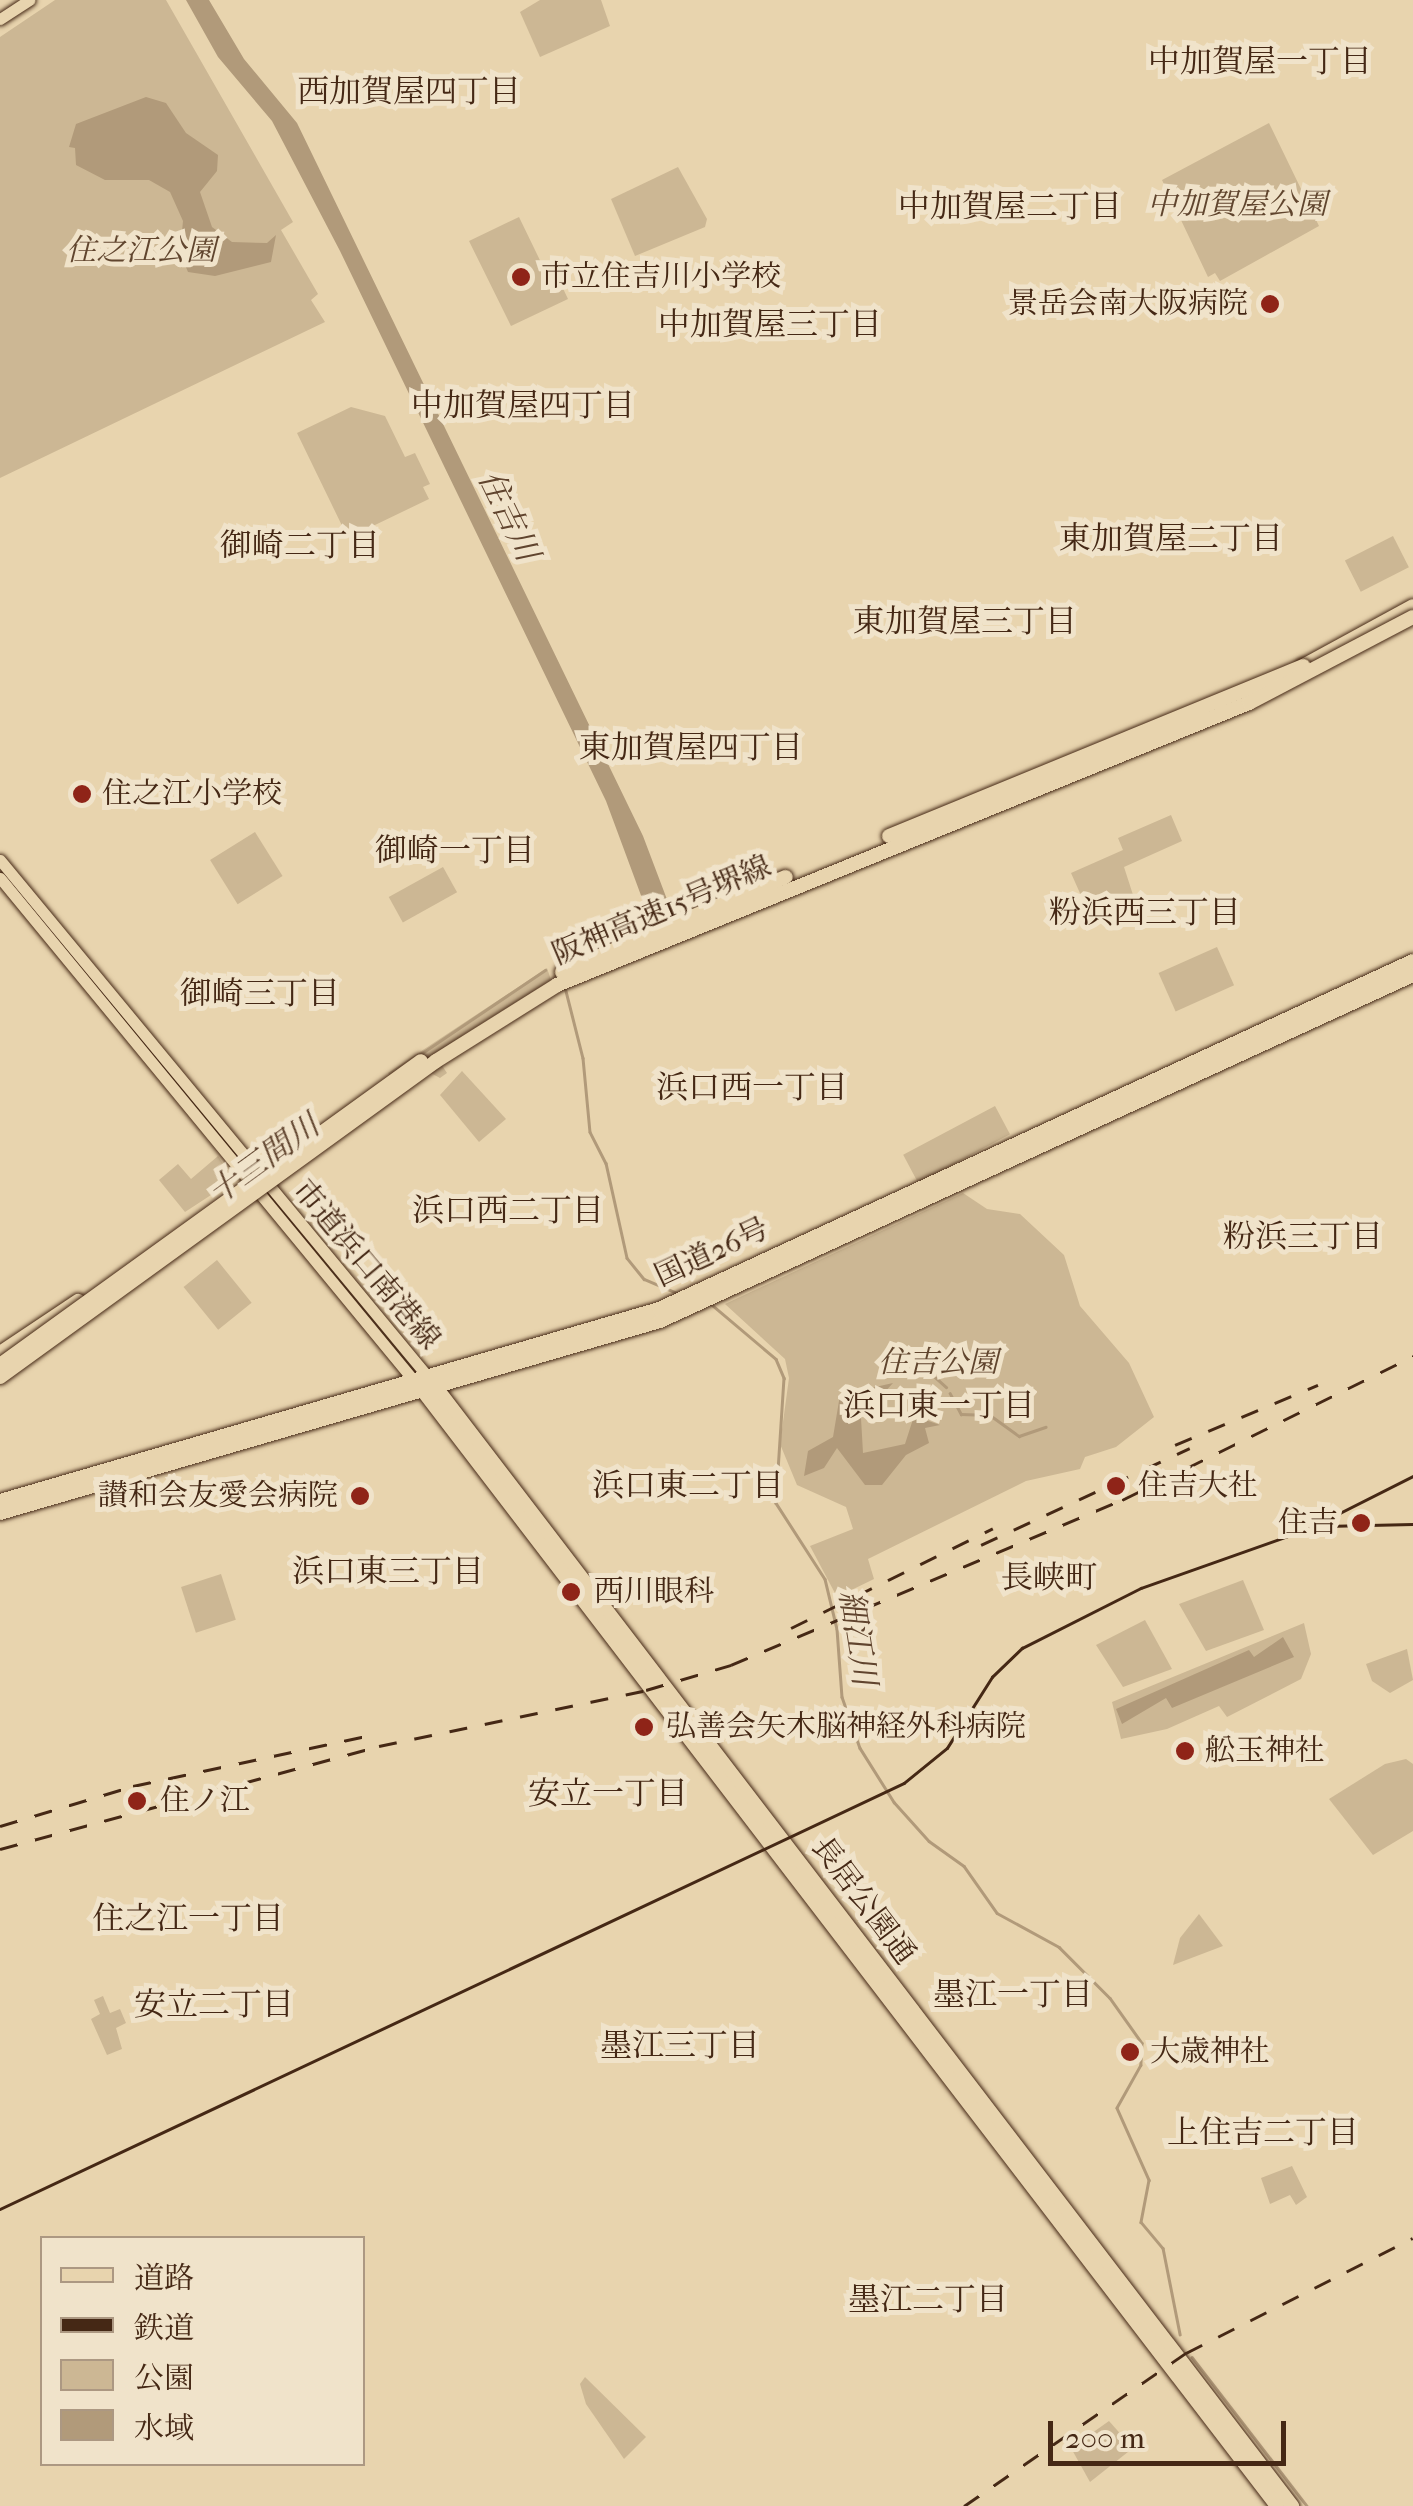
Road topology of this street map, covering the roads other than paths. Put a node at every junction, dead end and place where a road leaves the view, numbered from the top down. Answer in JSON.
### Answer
{"nodes":[{"id":1,"x":29,"y":0,"type":"edge"},
{"id":2,"x":0,"y":20,"type":"edge"},
{"id":3,"x":1413,"y":606,"type":"edge"},
{"id":4,"x":1413,"y":616,"type":"edge"},
{"id":5,"x":0,"y":860,"type":"edge"},
{"id":6,"x":0,"y":878,"type":"edge"},
{"id":7,"x":1413,"y":961,"type":"edge"},
{"id":8,"x":1413,"y":975,"type":"edge"},
{"id":9,"x":263,"y":1189,"type":"junction"},
{"id":10,"x":175,"y":1238,"type":"junction"},
{"id":11,"x":695,"y":1299,"type":"junction"},
{"id":12,"x":0,"y":1354,"type":"edge"},
{"id":13,"x":0,"y":1365,"type":"edge"},
{"id":14,"x":0,"y":1377,"type":"edge"},
{"id":15,"x":425,"y":1384,"type":"junction"},
{"id":16,"x":0,"y":1501,"type":"edge"},
{"id":17,"x":0,"y":1514,"type":"edge"},
{"id":18,"x":1277,"y":2506,"type":"edge"},
{"id":19,"x":1292,"y":2506,"type":"edge"}],
"edges":[{"from":1,"to":2,"type":"main road"},
{"from":3,"to":10,"type":"highway","name":"阪神高速15号堺線","bridge":true},
{"from":4,"to":14,"type":"highway","name":"阪神高速15号堺線","bridge":true},
{"from":5,"to":9,"type":"main road","name":"市道浜口南港線"},
{"from":6,"to":9,"type":"main road","name":"市道浜口南港線"},
{"from":7,"to":11,"type":"highway","name":"国道26号"},
{"from":8,"to":11,"type":"highway","name":"国道26号"},
{"from":9,"to":15,"type":"main road","name":"市道浜口南港線"},
{"from":10,"to":12,"type":"highway","bridge":true},
{"from":10,"to":13,"type":"highway","name":"阪神高速15号堺線","bridge":true},
{"from":11,"to":15,"type":"highway","name":"国道26号"},
{"from":15,"to":16,"type":"highway","name":"国道26号"},
{"from":15,"to":17,"type":"highway","name":"国道26号"},
{"from":15,"to":18,"type":"highway","name":"長居公園通"},
{"from":15,"to":19,"type":"highway","name":"長居公園通"}]}
